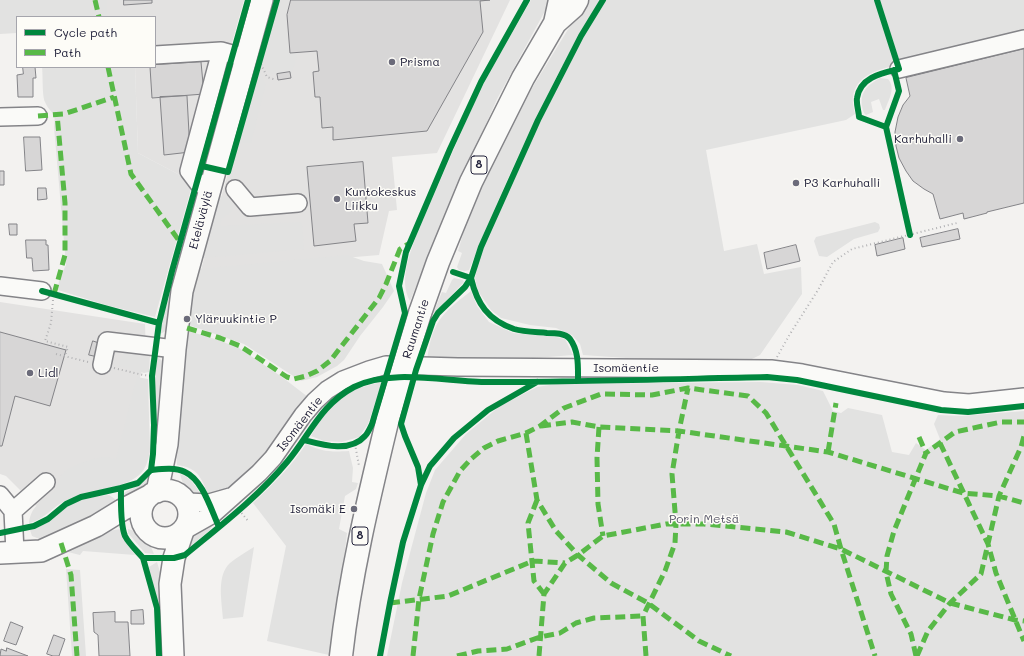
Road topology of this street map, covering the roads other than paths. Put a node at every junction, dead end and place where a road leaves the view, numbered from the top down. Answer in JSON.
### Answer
{"nodes":[{"id":1,"x":560,"y":0,"type":"edge"},
{"id":2,"x":577,"y":0,"type":"edge"},
{"id":3,"x":257,"y":1,"type":"edge"},
{"id":4,"x":555,"y":23,"type":"junction"},
{"id":5,"x":1024,"y":39,"type":"edge"},
{"id":6,"x":221,"y":51,"type":"junction"},
{"id":7,"x":156,"y":55,"type":"edge"},
{"id":8,"x":255,"y":62,"type":"junction"},
{"id":9,"x":899,"y":69,"type":"dead end"},
{"id":10,"x":38,"y":116,"type":"dead end"},
{"id":11,"x":0,"y":117,"type":"edge"},
{"id":12,"x":210,"y":189,"type":"junction"},
{"id":13,"x":235,"y":189,"type":"dead end"},
{"id":14,"x":298,"y":203,"type":"dead end"},
{"id":15,"x":0,"y":286,"type":"edge"},
{"id":16,"x":48,"y":293,"type":"road end"},
{"id":17,"x":165,"y":348,"type":"junction"},
{"id":18,"x":102,"y":365,"type":"dead end"},
{"id":19,"x":1024,"y":397,"type":"edge"},
{"id":20,"x":167,"y":444,"type":"junction"},
{"id":21,"x":46,"y":482,"type":"dead end"},
{"id":22,"x":153,"y":494,"type":"junction"},
{"id":23,"x":0,"y":495,"type":"edge"},
{"id":24,"x":184,"y":499,"type":"junction"},
{"id":25,"x":237,"y":507,"type":"junction"},
{"id":26,"x":13,"y":511,"type":"junction"},
{"id":27,"x":96,"y":526,"type":"junction"},
{"id":28,"x":147,"y":529,"type":"junction"},
{"id":29,"x":183,"y":531,"type":"junction"},
{"id":30,"x":8,"y":552,"type":"edge"},
{"id":31,"x":170,"y":584,"type":"junction"},
{"id":32,"x":173,"y":656,"type":"edge"},
{"id":33,"x":341,"y":656,"type":"edge"}],
"edges":[{"from":1,"to":4,"type":"highway","name":"Raumantie","number":"8"},
{"from":2,"to":4,"type":"highway","name":"Raumantie","number":"8"},
{"from":3,"to":8,"type":"main road","name":"Eteläväylä"},
{"from":4,"to":33,"type":"highway","name":"Raumantie","number":"8","bridge":true},
{"from":5,"to":9,"type":"street"},
{"from":6,"to":7,"type":"street"},
{"from":6,"to":8,"type":"street"},
{"from":6,"to":12,"type":"street"},
{"from":8,"to":12,"type":"main road","name":"Eteläväylä"},
{"from":10,"to":11,"type":"street"},
{"from":12,"to":17,"type":"main road","name":"Eteläväylä"},
{"from":13,"to":14,"type":"street"},
{"from":15,"to":16,"type":"street"},
{"from":17,"to":18,"type":"street"},
{"from":17,"to":20,"type":"main road","name":"Eteläväylä"},
{"from":19,"to":25,"type":"street","name":"Isomäentie"},
{"from":20,"to":22,"type":"main road","name":"Eteläväylä"},
{"from":20,"to":24,"type":"main road","name":"Eteläväylä"},
{"from":21,"to":26,"type":"street"},
{"from":22,"to":24,"type":"main road"},
{"from":22,"to":27,"type":"main road"},
{"from":22,"to":28,"type":"main road"},
{"from":23,"to":26,"type":"street"},
{"from":24,"to":25,"type":"street","name":"Isomäentie"},
{"from":24,"to":29,"type":"main road"},
{"from":25,"to":29,"type":"street","name":"Isomäentie"},
{"from":26,"to":30,"type":"street"},
{"from":27,"to":28,"type":"main road"},
{"from":27,"to":30,"type":"main road"},
{"from":28,"to":29,"type":"main road"},
{"from":28,"to":31,"type":"main road"},
{"from":29,"to":31,"type":"main road"},
{"from":31,"to":32,"type":"main road"}]}
